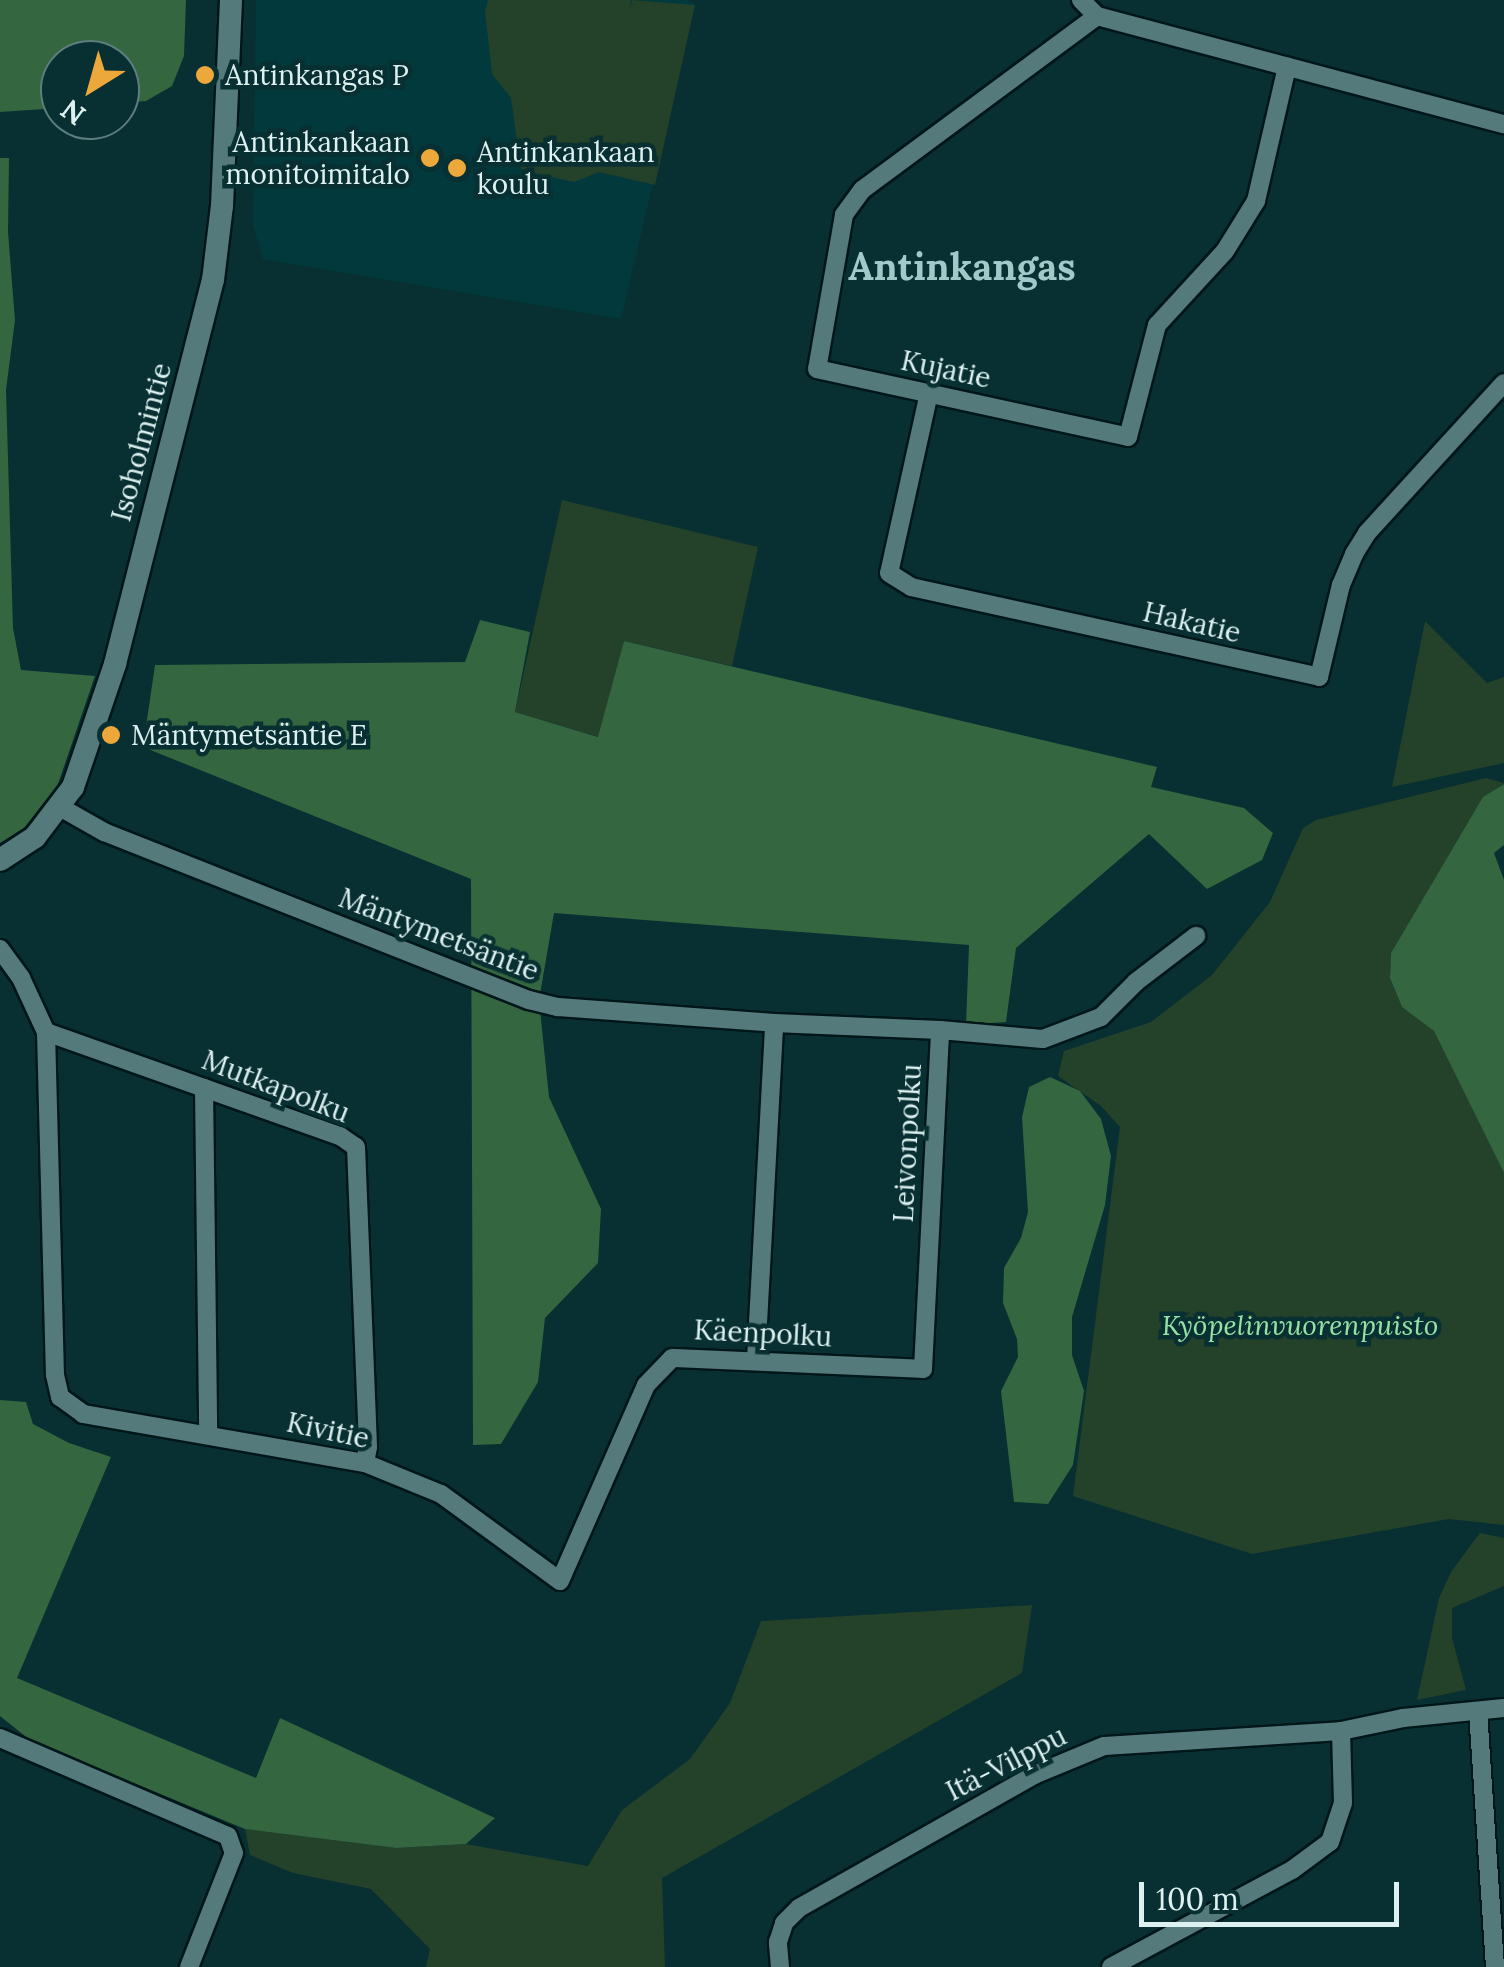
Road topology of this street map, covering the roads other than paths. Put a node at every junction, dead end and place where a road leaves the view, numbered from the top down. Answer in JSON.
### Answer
{"nodes":[{"id":1,"x":231,"y":0,"type":"edge"},
{"id":2,"x":1081,"y":0,"type":"edge"},
{"id":3,"x":1098,"y":16,"type":"junction"},
{"id":4,"x":1287,"y":67,"type":"junction"},
{"id":5,"x":1504,"y":124,"type":"edge"},
{"id":6,"x":1504,"y":383,"type":"edge"},
{"id":7,"x":929,"y":393,"type":"junction"},
{"id":8,"x":60,"y":807,"type":"junction"},
{"id":9,"x":0,"y":860,"type":"edge"},
{"id":10,"x":1196,"y":936,"type":"dead end"},
{"id":11,"x":0,"y":949,"type":"edge"},
{"id":12,"x":774,"y":1023,"type":"junction"},
{"id":13,"x":940,"y":1030,"type":"junction"},
{"id":14,"x":46,"y":1032,"type":"junction"},
{"id":15,"x":204,"y":1088,"type":"junction"},
{"id":16,"x":756,"y":1360,"type":"junction"},
{"id":17,"x":923,"y":1369,"type":"joint"},
{"id":18,"x":208,"y":1433,"type":"junction"},
{"id":19,"x":365,"y":1463,"type":"junction"},
{"id":20,"x":560,"y":1580,"type":"joint"},
{"id":21,"x":1504,"y":1708,"type":"edge"},
{"id":22,"x":1478,"y":1711,"type":"junction"},
{"id":23,"x":1341,"y":1730,"type":"junction"},
{"id":24,"x":0,"y":1738,"type":"edge"},
{"id":25,"x":189,"y":1967,"type":"edge"},
{"id":26,"x":780,"y":1967,"type":"edge"},
{"id":27,"x":1110,"y":1967,"type":"edge"},
{"id":28,"x":1495,"y":1967,"type":"edge"}],
"edges":[{"from":1,"to":8,"type":"street","name":"Isoholmintie"},
{"from":2,"to":3,"type":"street"},
{"from":3,"to":4,"type":"street"},
{"from":3,"to":7,"type":"street","name":"Kujatie"},
{"from":4,"to":5,"type":"street"},
{"from":4,"to":7,"type":"street","name":"Kujatie"},
{"from":6,"to":7,"type":"street","name":"Hakatie"},
{"from":8,"to":9,"type":"street","name":"Isoholmintie"},
{"from":8,"to":12,"type":"street","name":"Mäntymetsäntie"},
{"from":10,"to":13,"type":"street","name":"Leivonpolku"},
{"from":11,"to":14,"type":"street"},
{"from":12,"to":13,"type":"street","name":"Mäntymetsäntie"},
{"from":12,"to":16,"type":"street"},
{"from":13,"to":17,"type":"street","name":"Leivonpolku"},
{"from":14,"to":15,"type":"street","name":"Mutkapolku"},
{"from":14,"to":18,"type":"street","name":"Kivitie"},
{"from":15,"to":18,"type":"street"},
{"from":15,"to":19,"type":"street","name":"Mutkapolku"},
{"from":16,"to":17,"type":"street","name":"Käenpolku"},
{"from":16,"to":20,"type":"street","name":"Käenpolku"},
{"from":18,"to":19,"type":"street","name":"Kivitie"},
{"from":19,"to":20,"type":"street","name":"Kivitie"},
{"from":21,"to":22,"type":"street","name":"Itä-Vilppu"},
{"from":22,"to":23,"type":"street","name":"Itä-Vilppu"},
{"from":22,"to":28,"type":"street"},
{"from":23,"to":26,"type":"street","name":"Itä-Vilppu"},
{"from":23,"to":27,"type":"street"},
{"from":24,"to":25,"type":"street"}]}
